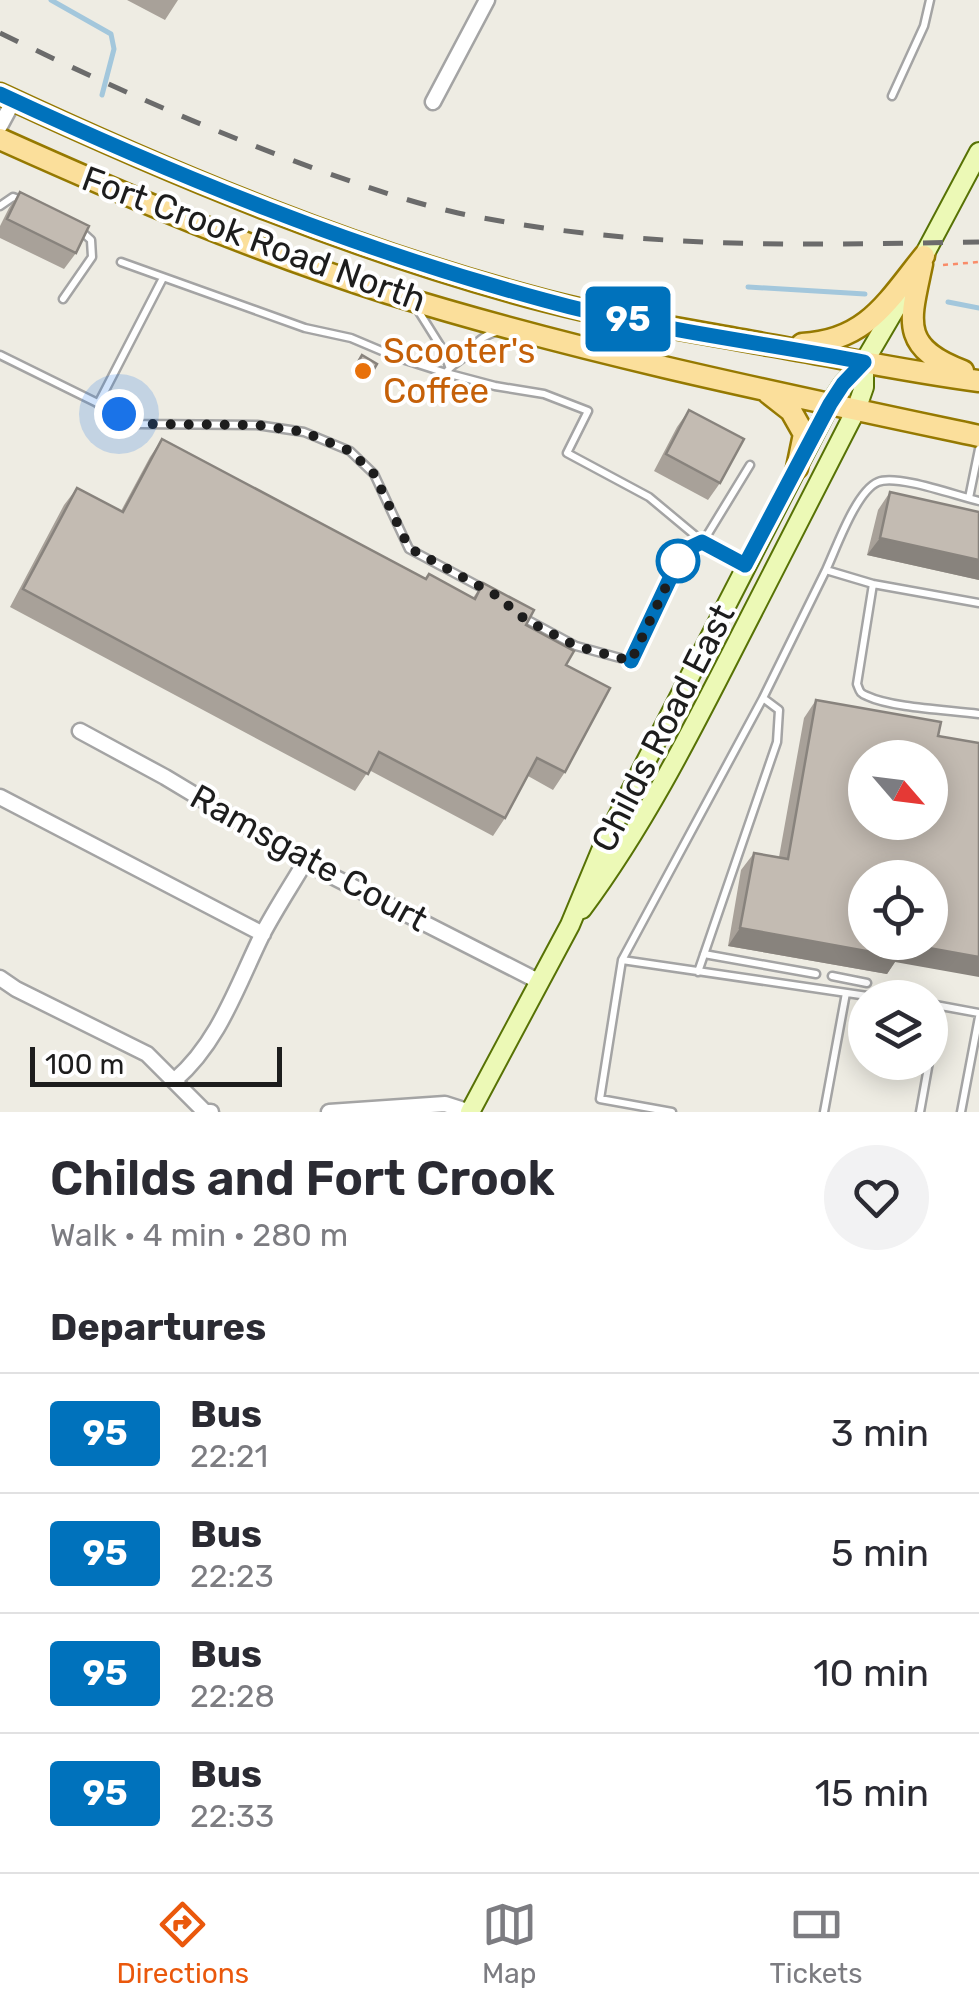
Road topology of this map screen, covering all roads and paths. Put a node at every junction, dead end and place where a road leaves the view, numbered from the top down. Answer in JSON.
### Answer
{"nodes":[{"id":1,"x":487,"y":0,"type":"edge"},
{"id":2,"x":930,"y":0,"type":"edge"},
{"id":3,"x":892,"y":96,"type":"dead end"},
{"id":4,"x":7,"y":97,"type":"edge"},
{"id":5,"x":433,"y":102,"type":"dead end"},
{"id":6,"x":0,"y":126,"type":"edge"},
{"id":7,"x":0,"y":139,"type":"edge"},
{"id":8,"x":979,"y":152,"type":"edge"},
{"id":9,"x":0,"y":206,"type":"edge"},
{"id":10,"x":30,"y":206,"type":"edge"},
{"id":11,"x":69,"y":227,"type":"edge"},
{"id":12,"x":924,"y":256,"type":"junction"},
{"id":13,"x":121,"y":262,"type":"dead end"},
{"id":14,"x":979,"y":262,"type":"edge"},
{"id":15,"x":164,"y":278,"type":"junction"},
{"id":16,"x":63,"y":299,"type":"dead end"},
{"id":17,"x":411,"y":300,"type":"junction"},
{"id":18,"x":510,"y":328,"type":"junction"},
{"id":19,"x":773,"y":346,"type":"junction"},
{"id":20,"x":0,"y":355,"type":"edge"},
{"id":21,"x":864,"y":362,"type":"junction"},
{"id":22,"x":447,"y":370,"type":"junction"},
{"id":23,"x":979,"y":378,"type":"edge"},
{"id":24,"x":762,"y":389,"type":"junction"},
{"id":25,"x":98,"y":404,"type":"junction"},
{"id":26,"x":830,"y":404,"type":"junction"},
{"id":27,"x":856,"y":410,"type":"junction"},
{"id":28,"x":979,"y":436,"type":"edge"},
{"id":29,"x":979,"y":449,"type":"edge"},
{"id":30,"x":750,"y":465,"type":"dead end"},
{"id":31,"x":797,"y":468,"type":"junction"},
{"id":32,"x":969,"y":498,"type":"junction"},
{"id":33,"x":979,"y":501,"type":"edge"},
{"id":34,"x":702,"y":542,"type":"junction"},
{"id":35,"x":745,"y":565,"type":"junction"},
{"id":36,"x":826,"y":570,"type":"junction"},
{"id":37,"x":874,"y":584,"type":"junction"},
{"id":38,"x":494,"y":594,"type":"edge"},
{"id":39,"x":979,"y":603,"type":"edge"},
{"id":40,"x":516,"y":612,"type":"edge"},
{"id":41,"x":763,"y":698,"type":"junction"},
{"id":42,"x":979,"y":714,"type":"edge"},
{"id":43,"x":80,"y":731,"type":"dead end"},
{"id":44,"x":0,"y":797,"type":"edge"},
{"id":45,"x":304,"y":862,"type":"junction"},
{"id":46,"x":570,"y":925,"type":"junction"},
{"id":47,"x":263,"y":934,"type":"junction"},
{"id":48,"x":704,"y":954,"type":"junction"},
{"id":49,"x":622,"y":960,"type":"junction"},
{"id":50,"x":698,"y":972,"type":"junction"},
{"id":51,"x":816,"y":974,"type":"dead end"},
{"id":52,"x":832,"y":976,"type":"dead end"},
{"id":53,"x":0,"y":978,"type":"edge"},
{"id":54,"x":853,"y":980,"type":"edge"},
{"id":55,"x":540,"y":982,"type":"junction"},
{"id":56,"x":846,"y":992,"type":"joint"},
{"id":57,"x":948,"y":1008,"type":"edge"},
{"id":58,"x":979,"y":1015,"type":"edge"},
{"id":59,"x":176,"y":1080,"type":"junction"},
{"id":60,"x":925,"y":1080,"type":"edge"},
{"id":61,"x":210,"y":1112,"type":"edge"},
{"id":62,"x":329,"y":1112,"type":"edge"},
{"id":63,"x":470,"y":1112,"type":"edge"},
{"id":64,"x":672,"y":1112,"type":"edge"},
{"id":65,"x":824,"y":1112,"type":"edge"},
{"id":66,"x":920,"y":1112,"type":"edge"},
{"id":67,"x":961,"y":1112,"type":"edge"}],
"edges":[{"from":1,"to":5,"type":"street"},
{"from":2,"to":3,"type":"lane"},
{"from":4,"to":6,"type":"street"},
{"from":4,"to":19,"type":"main road"},
{"from":7,"to":17,"type":"main road","name":"Fort Crook Road North"},
{"from":8,"to":12,"type":"street"},
{"from":9,"to":10,"type":"lane"},
{"from":11,"to":16,"type":"lane"},
{"from":12,"to":14,"type":"path"},
{"from":12,"to":19,"type":"main road"},
{"from":12,"to":21,"type":"street"},
{"from":12,"to":23,"type":"main road"},
{"from":13,"to":15,"type":"lane"},
{"from":15,"to":22,"type":"lane"},
{"from":15,"to":25,"type":"lane"},
{"from":17,"to":18,"type":"main road","name":"Fort Crook Road North"},
{"from":17,"to":22,"type":"lane"},
{"from":18,"to":22,"type":"lane"},
{"from":18,"to":24,"type":"main road","name":"Fort Crook Road North"},
{"from":19,"to":21,"type":"main road"},
{"from":20,"to":25,"type":"lane"},
{"from":21,"to":23,"type":"main road"},
{"from":21,"to":26,"type":"street","name":"Childs Road East"},
{"from":21,"to":27,"type":"street","name":"Childs Road East"},
{"from":22,"to":34,"type":"lane"},
{"from":24,"to":26,"type":"main road","name":"Fort Crook Road North"},
{"from":24,"to":31,"type":"main road"},
{"from":25,"to":38,"type":"lane"},
{"from":26,"to":27,"type":"main road","name":"Fort Crook Road North"},
{"from":26,"to":31,"type":"street","name":"Childs Road East"},
{"from":27,"to":28,"type":"main road","name":"Fort Crook Road North"},
{"from":27,"to":46,"type":"street","name":"Childs Road East"},
{"from":29,"to":32,"type":"lane"},
{"from":30,"to":34,"type":"lane"},
{"from":31,"to":35,"type":"street","name":"Childs Road East"},
{"from":32,"to":33,"type":"lane"},
{"from":32,"to":36,"type":"lane"},
{"from":34,"to":35,"type":"lane"},
{"from":34,"to":40,"type":"lane"},
{"from":35,"to":46,"type":"street","name":"Childs Road East"},
{"from":36,"to":37,"type":"lane"},
{"from":36,"to":41,"type":"lane"},
{"from":37,"to":39,"type":"lane"},
{"from":37,"to":42,"type":"lane"},
{"from":41,"to":48,"type":"lane"},
{"from":41,"to":49,"type":"lane"},
{"from":43,"to":45,"type":"street","name":"Ramsgate Court"},
{"from":44,"to":47,"type":"street"},
{"from":45,"to":47,"type":"street"},
{"from":45,"to":55,"type":"street","name":"Ramsgate Court"},
{"from":46,"to":55,"type":"street","name":"Childs Road East"},
{"from":47,"to":59,"type":"street"},
{"from":48,"to":50,"type":"lane"},
{"from":48,"to":51,"type":"lane"},
{"from":49,"to":50,"type":"lane"},
{"from":49,"to":64,"type":"lane"},
{"from":50,"to":56,"type":"lane"},
{"from":52,"to":54,"type":"lane"},
{"from":53,"to":59,"type":"street"},
{"from":55,"to":63,"type":"street","name":"Childs Road East"},
{"from":56,"to":65,"type":"lane"},
{"from":57,"to":58,"type":"lane"},
{"from":58,"to":67,"type":"lane"},
{"from":59,"to":61,"type":"street"},
{"from":60,"to":66,"type":"lane"},
{"from":62,"to":63,"type":"street"}]}
